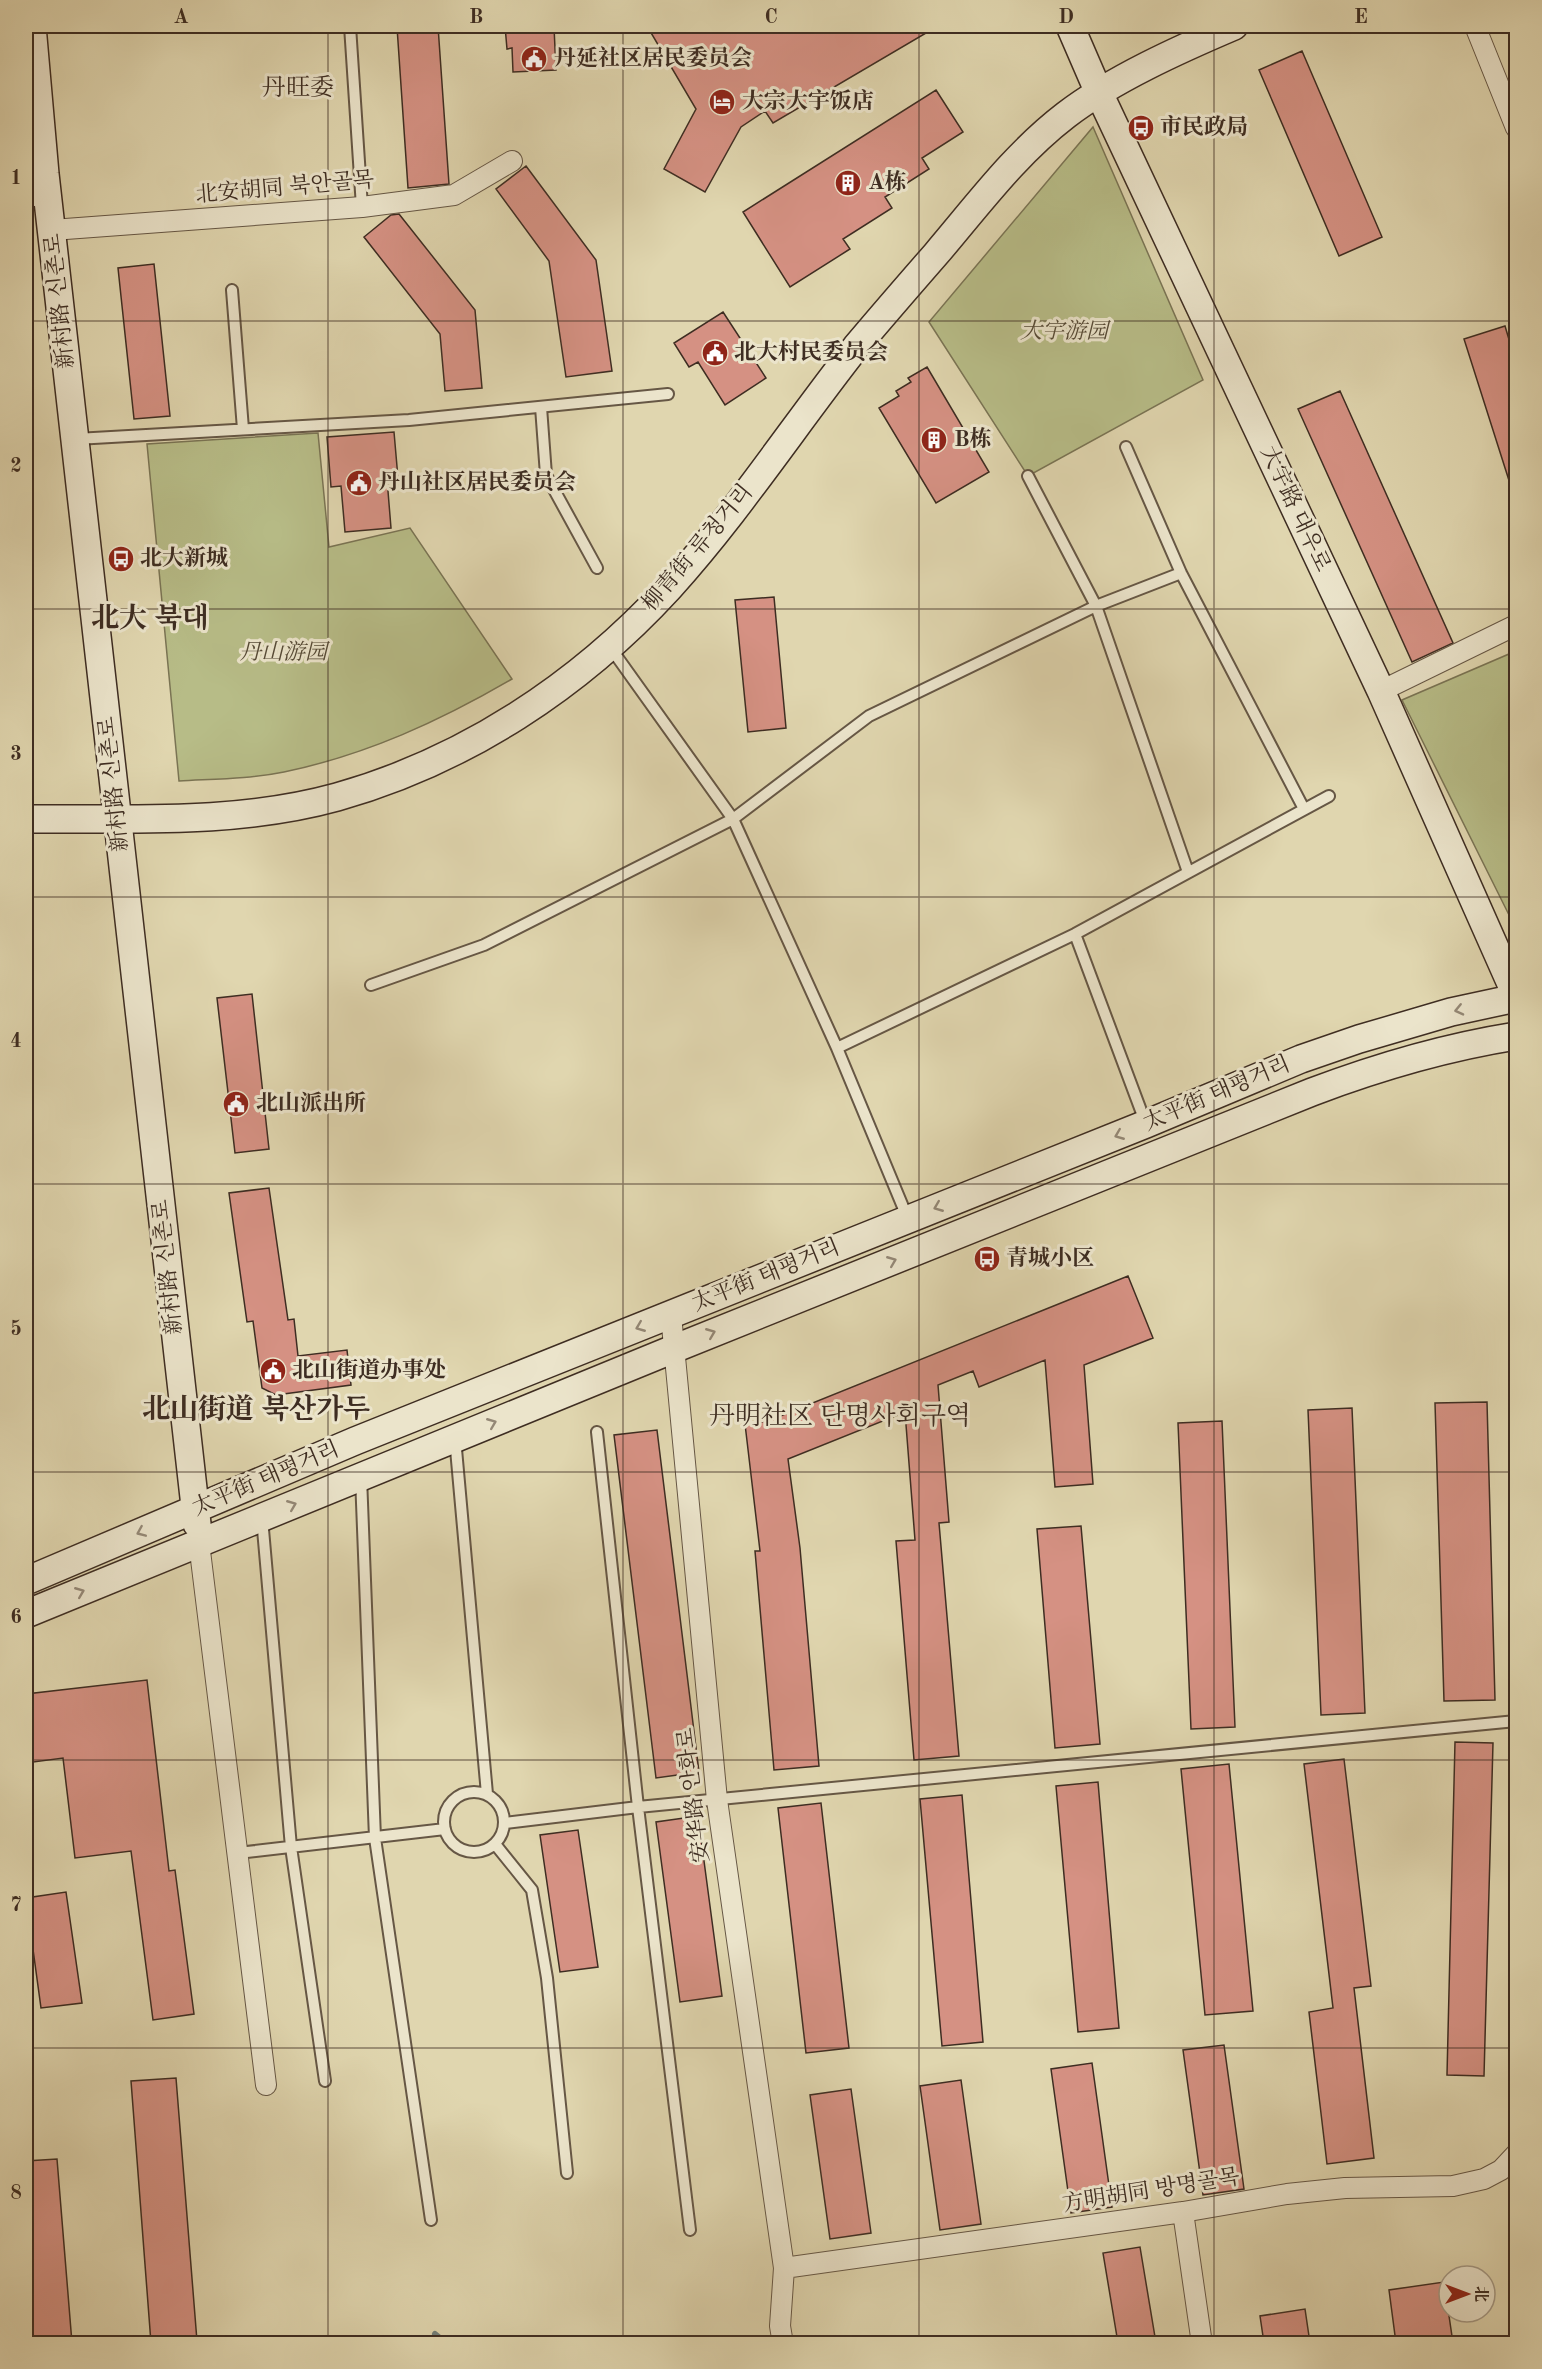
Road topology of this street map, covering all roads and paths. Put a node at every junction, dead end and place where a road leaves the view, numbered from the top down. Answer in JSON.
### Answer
{"nodes":[{"id":1,"x":32,"y":26,"type":"edge"},
{"id":2,"x":350,"y":26,"type":"edge"},
{"id":3,"x":1070,"y":26,"type":"edge"},
{"id":4,"x":1234,"y":26,"type":"edge"},
{"id":5,"x":1475,"y":26,"type":"edge"},
{"id":6,"x":1099,"y":93,"type":"junction"},
{"id":7,"x":1516,"y":128,"type":"edge"},
{"id":8,"x":512,"y":161,"type":"dead end"},
{"id":9,"x":36,"y":188,"type":"edge"},
{"id":10,"x":362,"y":207,"type":"junction"},
{"id":11,"x":52,"y":230,"type":"junction"},
{"id":12,"x":232,"y":290,"type":"dead end"},
{"id":13,"x":668,"y":394,"type":"dead end"},
{"id":14,"x":541,"y":407,"type":"junction"},
{"id":15,"x":243,"y":429,"type":"junction"},
{"id":16,"x":76,"y":439,"type":"junction"},
{"id":17,"x":1126,"y":447,"type":"dead end"},
{"id":18,"x":1028,"y":476,"type":"dead end"},
{"id":19,"x":597,"y":568,"type":"dead end"},
{"id":20,"x":1181,"y":573,"type":"junction"},
{"id":21,"x":1096,"y":606,"type":"junction"},
{"id":22,"x":1516,"y":625,"type":"edge"},
{"id":23,"x":610,"y":647,"type":"junction"},
{"id":24,"x":1381,"y":691,"type":"junction"},
{"id":25,"x":1329,"y":796,"type":"dead end"},
{"id":26,"x":1304,"y":809,"type":"junction"},
{"id":27,"x":118,"y":818,"type":"junction"},
{"id":28,"x":26,"y":819,"type":"edge"},
{"id":29,"x":734,"y":819,"type":"junction"},
{"id":30,"x":1188,"y":872,"type":"junction"},
{"id":31,"x":1075,"y":933,"type":"junction"},
{"id":32,"x":371,"y":985,"type":"dead end"},
{"id":33,"x":1516,"y":996,"type":"edge"},
{"id":34,"x":1516,"y":1036,"type":"edge"},
{"id":35,"x":837,"y":1048,"type":"junction"},
{"id":36,"x":1146,"y":1124,"type":"junction"},
{"id":37,"x":909,"y":1219,"type":"junction"},
{"id":38,"x":671,"y":1314,"type":"junction"},
{"id":39,"x":676,"y":1348,"type":"junction"},
{"id":40,"x":597,"y":1432,"type":"dead end"},
{"id":41,"x":455,"y":1438,"type":"junction"},
{"id":42,"x":361,"y":1477,"type":"junction"},
{"id":43,"x":195,"y":1509,"type":"junction"},
{"id":44,"x":262,"y":1517,"type":"junction"},
{"id":45,"x":199,"y":1543,"type":"junction"},
{"id":46,"x":26,"y":1581,"type":"edge"},
{"id":47,"x":26,"y":1614,"type":"edge"},
{"id":48,"x":1516,"y":1721,"type":"edge"},
{"id":49,"x":487,"y":1794,"type":"junction"},
{"id":50,"x":717,"y":1800,"type":"junction"},
{"id":51,"x":638,"y":1807,"type":"junction"},
{"id":52,"x":505,"y":1824,"type":"junction"},
{"id":53,"x":445,"y":1829,"type":"junction"},
{"id":54,"x":375,"y":1838,"type":"junction"},
{"id":55,"x":495,"y":1844,"type":"junction"},
{"id":56,"x":291,"y":1847,"type":"junction"},
{"id":57,"x":238,"y":1852,"type":"junction"},
{"id":58,"x":325,"y":2081,"type":"dead end"},
{"id":59,"x":266,"y":2085,"type":"dead end"},
{"id":60,"x":1516,"y":2154,"type":"edge"},
{"id":61,"x":567,"y":2173,"type":"dead end"},
{"id":62,"x":1183,"y":2212,"type":"junction"},
{"id":63,"x":431,"y":2220,"type":"dead end"},
{"id":64,"x":690,"y":2230,"type":"dead end"},
{"id":65,"x":784,"y":2268,"type":"junction"},
{"id":66,"x":1516,"y":2289,"type":"edge"},
{"id":67,"x":783,"y":2343,"type":"edge"},
{"id":68,"x":1202,"y":2343,"type":"edge"},
{"id":69,"x":1515,"y":2343,"type":"edge"}],
"edges":[{"from":1,"to":9,"type":"street","name":"新村路 신촌로"},
{"from":2,"to":10,"type":"lane"},
{"from":3,"to":6,"type":"street","name":"大宇路 대우로"},
{"from":4,"to":6,"type":"street","name":"柳青街 류청거리"},
{"from":5,"to":7,"type":"street"},
{"from":6,"to":23,"type":"street","name":"柳青街 류청거리"},
{"from":6,"to":24,"type":"street","name":"大宇路 대우로"},
{"from":8,"to":10,"type":"street","name":"北安胡同 북안골목"},
{"from":9,"to":11,"type":"street","name":"新村路 신촌로"},
{"from":10,"to":11,"type":"street","name":"北安胡同 북안골목"},
{"from":11,"to":16,"type":"street","name":"新村路 신촌로"},
{"from":12,"to":15,"type":"lane"},
{"from":13,"to":14,"type":"lane"},
{"from":14,"to":15,"type":"lane"},
{"from":14,"to":19,"type":"lane"},
{"from":15,"to":16,"type":"lane"},
{"from":16,"to":27,"type":"street","name":"新村路 신촌로"},
{"from":17,"to":20,"type":"lane"},
{"from":18,"to":21,"type":"lane"},
{"from":20,"to":21,"type":"lane"},
{"from":20,"to":26,"type":"lane"},
{"from":21,"to":29,"type":"lane"},
{"from":21,"to":30,"type":"lane"},
{"from":22,"to":24,"type":"street"},
{"from":23,"to":27,"type":"street","name":"柳青街 류청거리"},
{"from":23,"to":29,"type":"lane"},
{"from":24,"to":33,"type":"street","name":"大宇路 대우로"},
{"from":25,"to":26,"type":"lane"},
{"from":26,"to":30,"type":"lane"},
{"from":27,"to":28,"type":"street","name":"柳青街 류청거리"},
{"from":27,"to":43,"type":"street","name":"新村路 신촌로"},
{"from":29,"to":32,"type":"lane"},
{"from":29,"to":35,"type":"lane"},
{"from":30,"to":31,"type":"lane"},
{"from":31,"to":35,"type":"lane"},
{"from":31,"to":36,"type":"lane"},
{"from":33,"to":36,"type":"street","name":"太平街 태평거리","one_way":true},
{"from":39,"to":34,"type":"street","name":"太平街 태평거리","one_way":true},
{"from":35,"to":37,"type":"lane"},
{"from":36,"to":37,"type":"street","name":"太平街 태평거리","one_way":true},
{"from":37,"to":38,"type":"street","name":"太平街 태평거리"},
{"from":38,"to":39,"type":"street","name":"安华路 안화로"},
{"from":38,"to":43,"type":"street","name":"太平街 태평거리","one_way":true},
{"from":41,"to":39,"type":"street","name":"太平街 태평거리","one_way":true},
{"from":39,"to":50,"type":"street","name":"安华路 안화로"},
{"from":40,"to":51,"type":"lane"},
{"from":41,"to":42,"type":"street","name":"太平街 태평거리"},
{"from":41,"to":49,"type":"lane"},
{"from":44,"to":42,"type":"street","name":"太平街 태평거리","one_way":true},
{"from":42,"to":54,"type":"lane"},
{"from":43,"to":45,"type":"street","name":"新村路 신촌로"},
{"from":43,"to":46,"type":"street","name":"太平街 태평거리","one_way":true},
{"from":44,"to":45,"type":"street","name":"太平街 태평거리"},
{"from":44,"to":56,"type":"lane"},
{"from":47,"to":45,"type":"street","name":"太平街 태평거리","one_way":true},
{"from":45,"to":57,"type":"street"},
{"from":48,"to":50,"type":"lane"},
{"from":49,"to":52,"type":"lane"},
{"from":49,"to":53,"type":"lane"},
{"from":50,"to":51,"type":"lane"},
{"from":50,"to":65,"type":"street","name":"安华路 안화로"},
{"from":51,"to":52,"type":"lane"},
{"from":51,"to":64,"type":"lane"},
{"from":52,"to":55,"type":"lane"},
{"from":53,"to":54,"type":"lane"},
{"from":53,"to":55,"type":"lane"},
{"from":54,"to":56,"type":"lane"},
{"from":54,"to":63,"type":"lane"},
{"from":55,"to":61,"type":"lane"},
{"from":56,"to":57,"type":"lane"},
{"from":56,"to":58,"type":"lane"},
{"from":57,"to":59,"type":"street"},
{"from":60,"to":62,"type":"street","name":"方明胡同 방명골목"},
{"from":62,"to":65,"type":"street","name":"方明胡同 방명골목"},
{"from":62,"to":68,"type":"street"},
{"from":65,"to":67,"type":"street","name":"安华路 안화로"},
{"from":66,"to":69,"type":"lane"}]}
